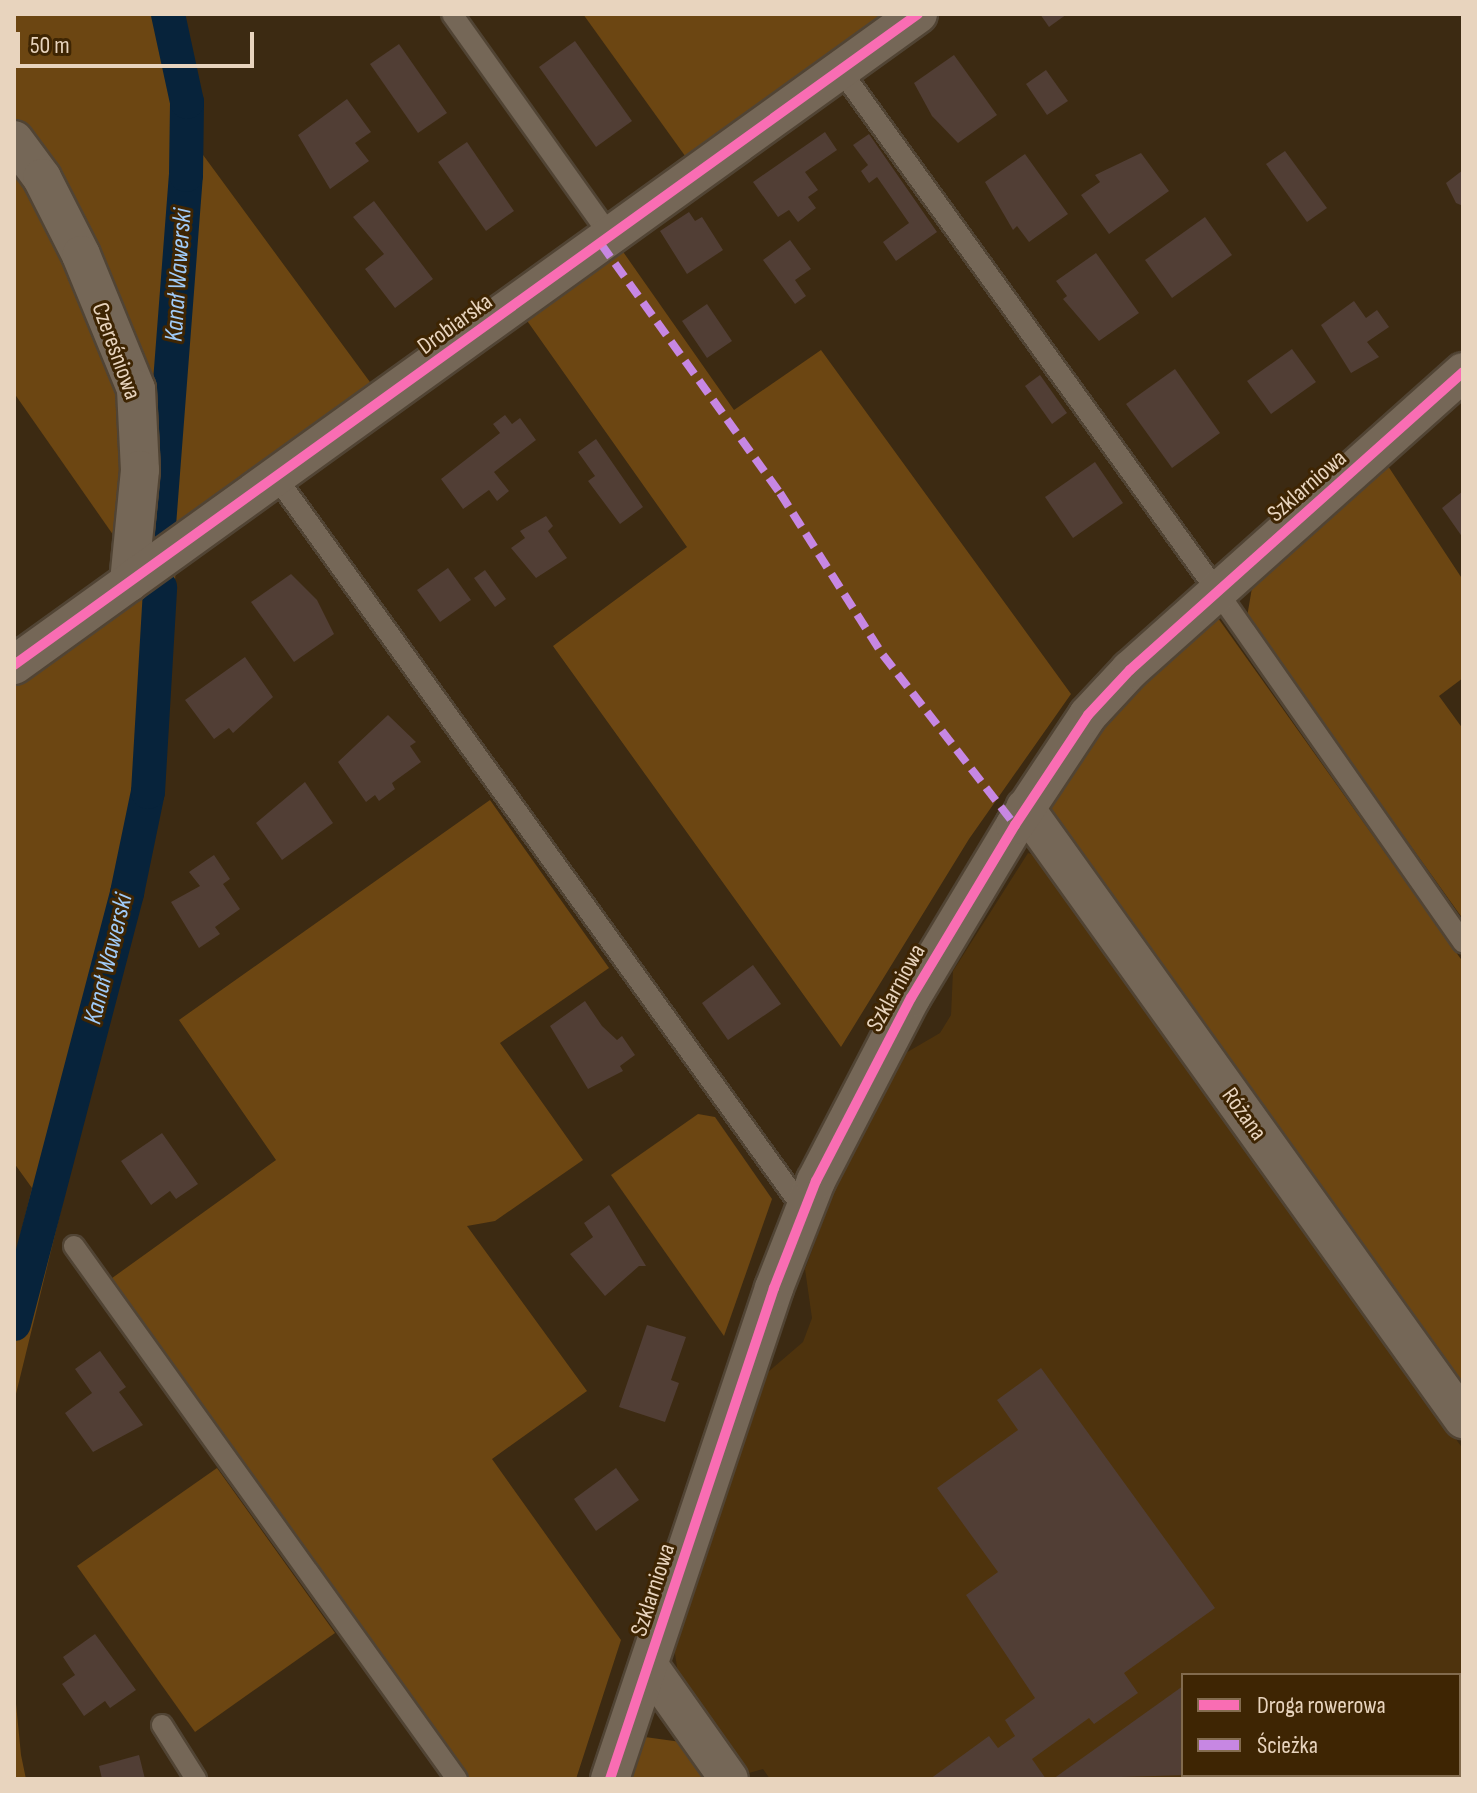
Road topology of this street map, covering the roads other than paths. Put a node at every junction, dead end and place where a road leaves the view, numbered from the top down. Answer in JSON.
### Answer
{"nodes":[{"id":1,"x":452,"y":14,"type":"edge"},
{"id":2,"x":918,"y":14,"type":"edge"},
{"id":3,"x":842,"y":72,"type":"junction"},
{"id":4,"x":14,"y":140,"type":"edge"},
{"id":5,"x":611,"y":237,"type":"junction"},
{"id":6,"x":1462,"y":376,"type":"edge"},
{"id":7,"x":276,"y":477,"type":"junction"},
{"id":8,"x":129,"y":582,"type":"junction"},
{"id":9,"x":1217,"y":591,"type":"junction"},
{"id":10,"x":14,"y":665,"type":"edge"},
{"id":11,"x":1025,"y":808,"type":"junction"},
{"id":12,"x":1463,"y":942,"type":"edge"},
{"id":13,"x":805,"y":1211,"type":"junction"},
{"id":14,"x":74,"y":1246,"type":"dead end"},
{"id":15,"x":1463,"y":1419,"type":"edge"},
{"id":16,"x":649,"y":1666,"type":"junction"},
{"id":17,"x":162,"y":1725,"type":"dead end"},
{"id":18,"x":196,"y":1779,"type":"edge"},
{"id":19,"x":457,"y":1779,"type":"edge"},
{"id":20,"x":610,"y":1779,"type":"edge"},
{"id":21,"x":729,"y":1779,"type":"edge"}],
"edges":[{"from":1,"to":5,"type":"lane"},
{"from":2,"to":3,"type":"street","name":"Drobiarska"},
{"from":3,"to":5,"type":"street","name":"Drobiarska"},
{"from":3,"to":9,"type":"lane"},
{"from":4,"to":8,"type":"street","name":"Czereśniowa"},
{"from":5,"to":7,"type":"street","name":"Drobiarska"},
{"from":6,"to":9,"type":"street","name":"Szklarniowa"},
{"from":7,"to":8,"type":"street","name":"Drobiarska"},
{"from":7,"to":13,"type":"lane"},
{"from":8,"to":10,"type":"street","name":"Drobiarska"},
{"from":9,"to":11,"type":"street","name":"Szklarniowa"},
{"from":9,"to":12,"type":"lane"},
{"from":11,"to":13,"type":"street","name":"Szklarniowa"},
{"from":11,"to":15,"type":"street","name":"Różana"},
{"from":13,"to":16,"type":"street","name":"Szklarniowa"},
{"from":14,"to":19,"type":"lane"},
{"from":16,"to":20,"type":"street","name":"Szklarniowa"},
{"from":16,"to":21,"type":"street"},
{"from":17,"to":18,"type":"lane"}]}
